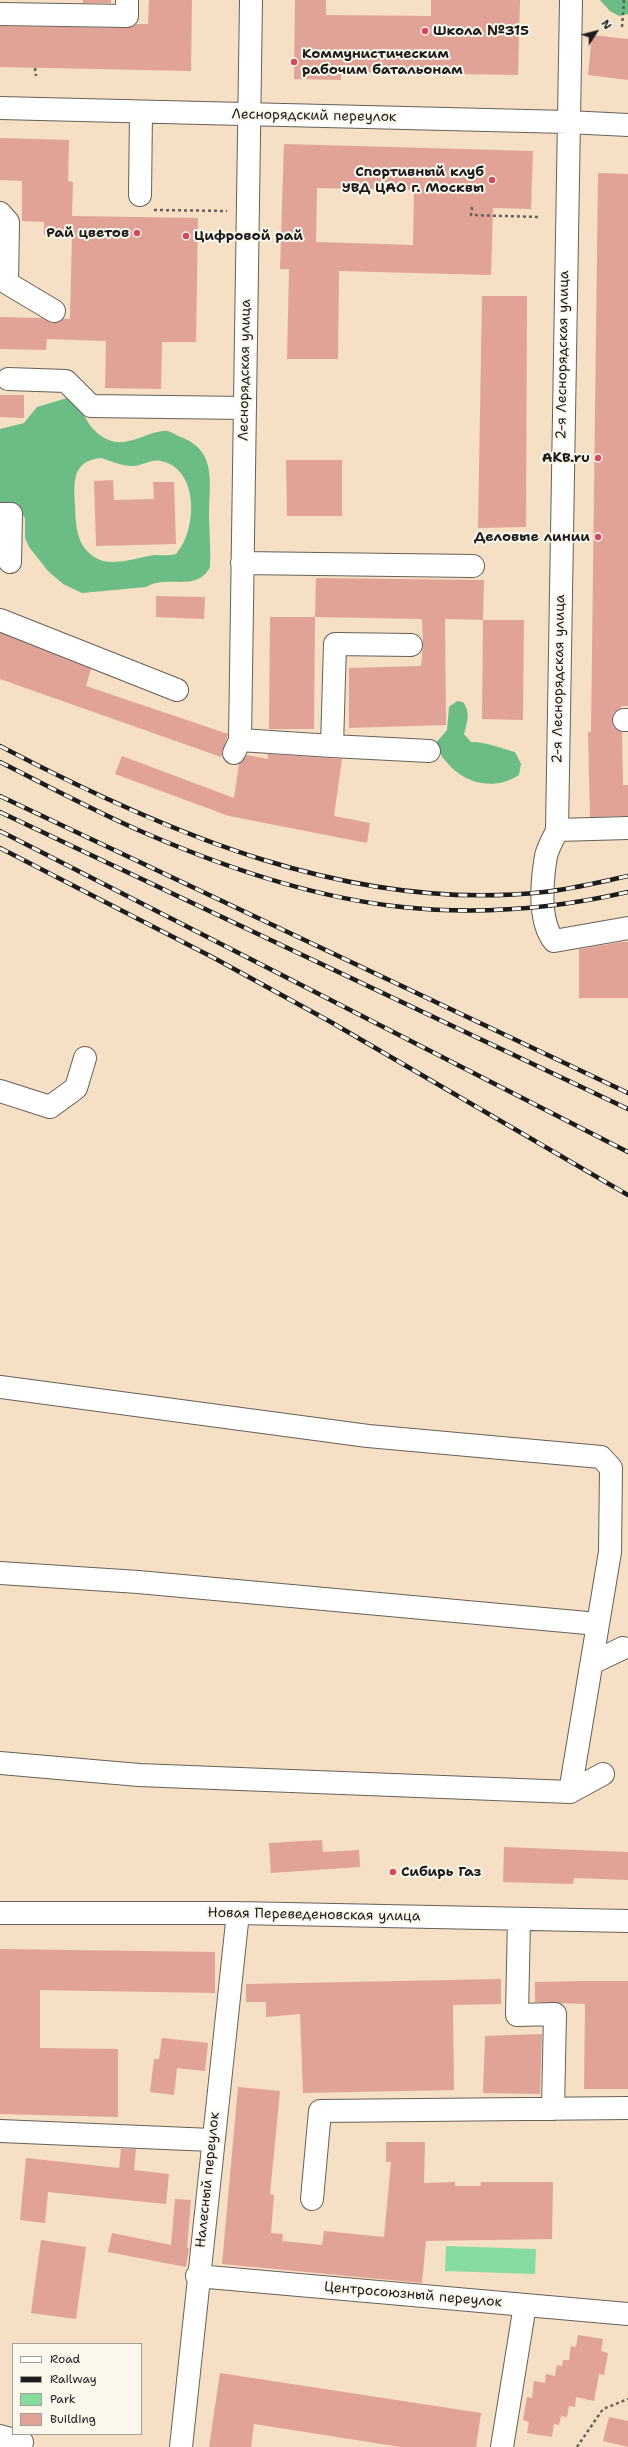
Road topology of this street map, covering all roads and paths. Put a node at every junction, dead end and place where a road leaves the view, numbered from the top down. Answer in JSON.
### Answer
{"nodes":[{"id":1,"x":128,"y":0,"type":"edge"},
{"id":2,"x":251,"y":0,"type":"edge"},
{"id":3,"x":571,"y":0,"type":"edge"},
{"id":4,"x":624,"y":0,"type":"edge"},
{"id":5,"x":0,"y":14,"type":"edge"},
{"id":6,"x":622,"y":27,"type":"dead end"},
{"id":7,"x":35,"y":68,"type":"dead end"},
{"id":8,"x":36,"y":76,"type":"dead end"},
{"id":9,"x":0,"y":108,"type":"edge"},
{"id":10,"x":141,"y":112,"type":"junction"},
{"id":11,"x":249,"y":114,"type":"junction"},
{"id":12,"x":568,"y":122,"type":"junction"},
{"id":13,"x":628,"y":125,"type":"edge"},
{"id":14,"x":140,"y":196,"type":"joint"},
{"id":15,"x":472,"y":207,"type":"dead end"},
{"id":16,"x":248,"y":211,"type":"junction"},
{"id":17,"x":0,"y":213,"type":"edge"},
{"id":18,"x":538,"y":217,"type":"dead end"},
{"id":19,"x":54,"y":311,"type":"dead end"},
{"id":20,"x":8,"y":379,"type":"dead end"},
{"id":21,"x":245,"y":408,"type":"junction"},
{"id":22,"x":0,"y":514,"type":"edge"},
{"id":23,"x":10,"y":562,"type":"dead end"},
{"id":24,"x":242,"y":564,"type":"junction"},
{"id":25,"x":473,"y":566,"type":"dead end"},
{"id":26,"x":0,"y":620,"type":"edge"},
{"id":27,"x":411,"y":645,"type":"dead end"},
{"id":28,"x":177,"y":690,"type":"dead end"},
{"id":29,"x":332,"y":746,"type":"junction"},
{"id":30,"x":429,"y":751,"type":"dead end"},
{"id":31,"x":628,"y":828,"type":"edge"},
{"id":32,"x":557,"y":830,"type":"junction"},
{"id":33,"x":628,"y":928,"type":"edge"},
{"id":34,"x":85,"y":1058,"type":"dead end"},
{"id":35,"x":0,"y":1092,"type":"edge"},
{"id":36,"x":0,"y":1387,"type":"edge"},
{"id":37,"x":0,"y":1572,"type":"edge"},
{"id":38,"x":598,"y":1624,"type":"junction"},
{"id":39,"x":623,"y":1648,"type":"dead end"},
{"id":40,"x":592,"y":1663,"type":"junction"},
{"id":41,"x":0,"y":1763,"type":"edge"},
{"id":42,"x":603,"y":1774,"type":"dead end"},
{"id":43,"x":570,"y":1792,"type":"junction"},
{"id":44,"x":0,"y":1913,"type":"edge"},
{"id":45,"x":238,"y":1913,"type":"junction"},
{"id":46,"x":518,"y":1919,"type":"junction"},
{"id":47,"x":628,"y":1921,"type":"edge"},
{"id":48,"x":628,"y":2108,"type":"edge"},
{"id":49,"x":552,"y":2109,"type":"junction"},
{"id":50,"x":0,"y":2131,"type":"edge"},
{"id":51,"x":212,"y":2140,"type":"junction"},
{"id":52,"x":312,"y":2199,"type":"dead end"},
{"id":53,"x":197,"y":2276,"type":"junction"},
{"id":54,"x":526,"y":2305,"type":"junction"},
{"id":55,"x":628,"y":2314,"type":"edge"},
{"id":56,"x":628,"y":2399,"type":"edge"},
{"id":57,"x":0,"y":2436,"type":"edge"},
{"id":58,"x":22,"y":2441,"type":"edge"},
{"id":59,"x":181,"y":2447,"type":"edge"},
{"id":60,"x":502,"y":2447,"type":"edge"},
{"id":61,"x":577,"y":2447,"type":"edge"}],
"edges":[{"from":1,"to":5,"type":"street"},
{"from":2,"to":11,"type":"street","name":"Леснорядская улица"},
{"from":3,"to":12,"type":"street","name":"2-я Леснорядская улица"},
{"from":4,"to":6,"type":"path"},
{"from":7,"to":8,"type":"path"},
{"from":9,"to":10,"type":"street","name":"Леснорядский переулок"},
{"from":10,"to":11,"type":"street","name":"Леснорядский переулок"},
{"from":10,"to":14,"type":"street"},
{"from":11,"to":12,"type":"street","name":"Леснорядский переулок"},
{"from":11,"to":16,"type":"street","name":"Леснорядская улица"},
{"from":12,"to":13,"type":"street","name":"Леснорядский переулок"},
{"from":12,"to":32,"type":"street","name":"2-я Леснорядская улица"},
{"from":14,"to":16,"type":"path"},
{"from":15,"to":18,"type":"path"},
{"from":16,"to":21,"type":"street","name":"Леснорядская улица"},
{"from":17,"to":19,"type":"street"},
{"from":20,"to":21,"type":"street"},
{"from":21,"to":24,"type":"street","name":"Леснорядская улица"},
{"from":22,"to":23,"type":"street"},
{"from":24,"to":25,"type":"street"},
{"from":24,"to":29,"type":"street","name":"Леснорядская улица"},
{"from":26,"to":28,"type":"street"},
{"from":27,"to":29,"type":"street"},
{"from":29,"to":30,"type":"street"},
{"from":31,"to":32,"type":"street"},
{"from":32,"to":33,"type":"street"},
{"from":34,"to":35,"type":"street"},
{"from":36,"to":38,"type":"street"},
{"from":37,"to":38,"type":"street"},
{"from":38,"to":40,"type":"street"},
{"from":39,"to":40,"type":"street"},
{"from":40,"to":43,"type":"street"},
{"from":41,"to":43,"type":"street"},
{"from":42,"to":43,"type":"street"},
{"from":44,"to":45,"type":"street","name":"Новая Переведеновская улица"},
{"from":45,"to":46,"type":"street","name":"Новая Переведеновская улица"},
{"from":45,"to":51,"type":"street","name":"Налесный переулок"},
{"from":46,"to":47,"type":"street","name":"Новая Переведеновская улица"},
{"from":46,"to":49,"type":"street"},
{"from":48,"to":49,"type":"street"},
{"from":49,"to":52,"type":"street"},
{"from":50,"to":51,"type":"street"},
{"from":51,"to":53,"type":"street","name":"Налесный переулок"},
{"from":53,"to":54,"type":"street","name":"Центросоюзный переулок"},
{"from":53,"to":59,"type":"street","name":"Налесный переулок"},
{"from":54,"to":55,"type":"street","name":"Центросоюзный переулок"},
{"from":54,"to":60,"type":"street"},
{"from":56,"to":61,"type":"path"},
{"from":57,"to":58,"type":"street"}]}
